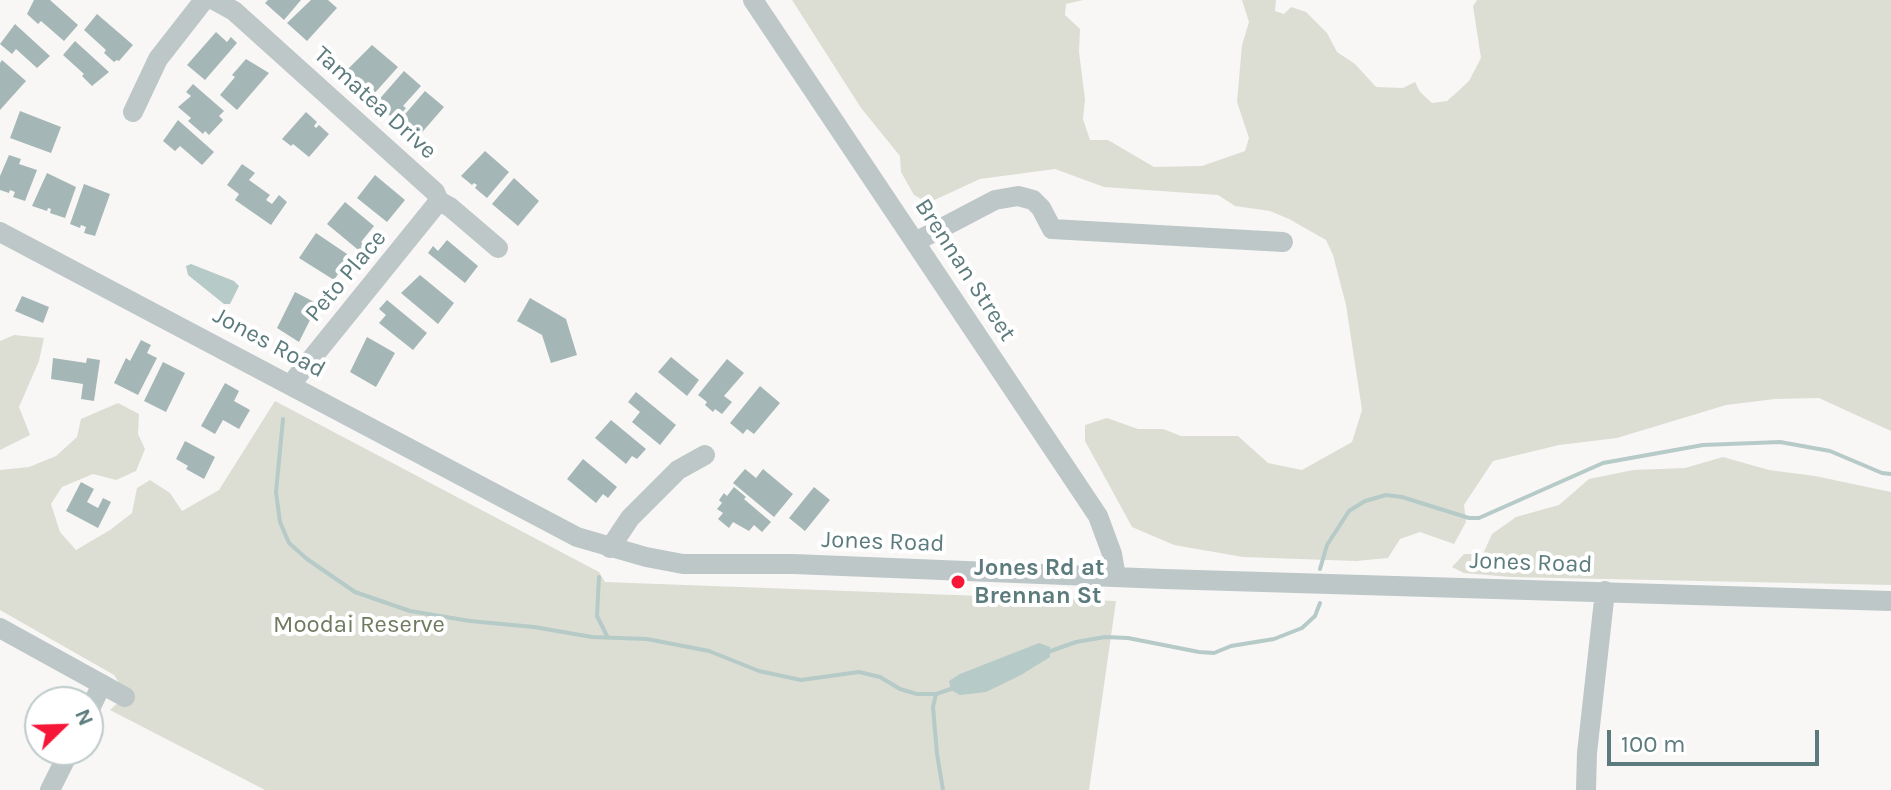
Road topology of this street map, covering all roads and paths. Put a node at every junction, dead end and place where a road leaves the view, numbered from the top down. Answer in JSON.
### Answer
{"nodes":[{"id":1,"x":204,"y":0,"type":"edge"},
{"id":2,"x":214,"y":0,"type":"edge"},
{"id":3,"x":753,"y":0,"type":"edge"},
{"id":4,"x":133,"y":112,"type":"dead end"},
{"id":5,"x":439,"y":201,"type":"junction"},
{"id":6,"x":0,"y":232,"type":"edge"},
{"id":7,"x":915,"y":242,"type":"junction"},
{"id":8,"x":1283,"y":242,"type":"dead end"},
{"id":9,"x":498,"y":248,"type":"dead end"},
{"id":10,"x":291,"y":384,"type":"junction"},
{"id":11,"x":705,"y":455,"type":"dead end"},
{"id":12,"x":610,"y":548,"type":"junction"},
{"id":13,"x":1116,"y":577,"type":"junction"},
{"id":14,"x":1605,"y":591,"type":"junction"},
{"id":15,"x":1891,"y":601,"type":"edge"},
{"id":16,"x":0,"y":628,"type":"edge"},
{"id":17,"x":102,"y":684,"type":"joint"},
{"id":18,"x":125,"y":697,"type":"dead end"},
{"id":19,"x":62,"y":766,"type":"edge"},
{"id":20,"x":50,"y":790,"type":"edge"},
{"id":21,"x":1586,"y":790,"type":"edge"}],
"edges":[{"from":1,"to":4,"type":"street"},
{"from":2,"to":5,"type":"street","name":"Tamatea Drive"},
{"from":3,"to":7,"type":"street","name":"Brennan Street"},
{"from":5,"to":9,"type":"street","name":"Tamatea Drive"},
{"from":5,"to":10,"type":"street","name":"Peto Place"},
{"from":6,"to":10,"type":"street","name":"Jones Road"},
{"from":7,"to":8,"type":"street"},
{"from":7,"to":13,"type":"street","name":"Brennan Street"},
{"from":10,"to":12,"type":"street","name":"Jones Road"},
{"from":11,"to":12,"type":"street"},
{"from":12,"to":13,"type":"street","name":"Jones Road"},
{"from":13,"to":14,"type":"street","name":"Jones Road"},
{"from":14,"to":15,"type":"street","name":"Jones Road"},
{"from":14,"to":21,"type":"street"},
{"from":16,"to":17,"type":"street"},
{"from":17,"to":18,"type":"street"},
{"from":19,"to":20,"type":"street"}]}
